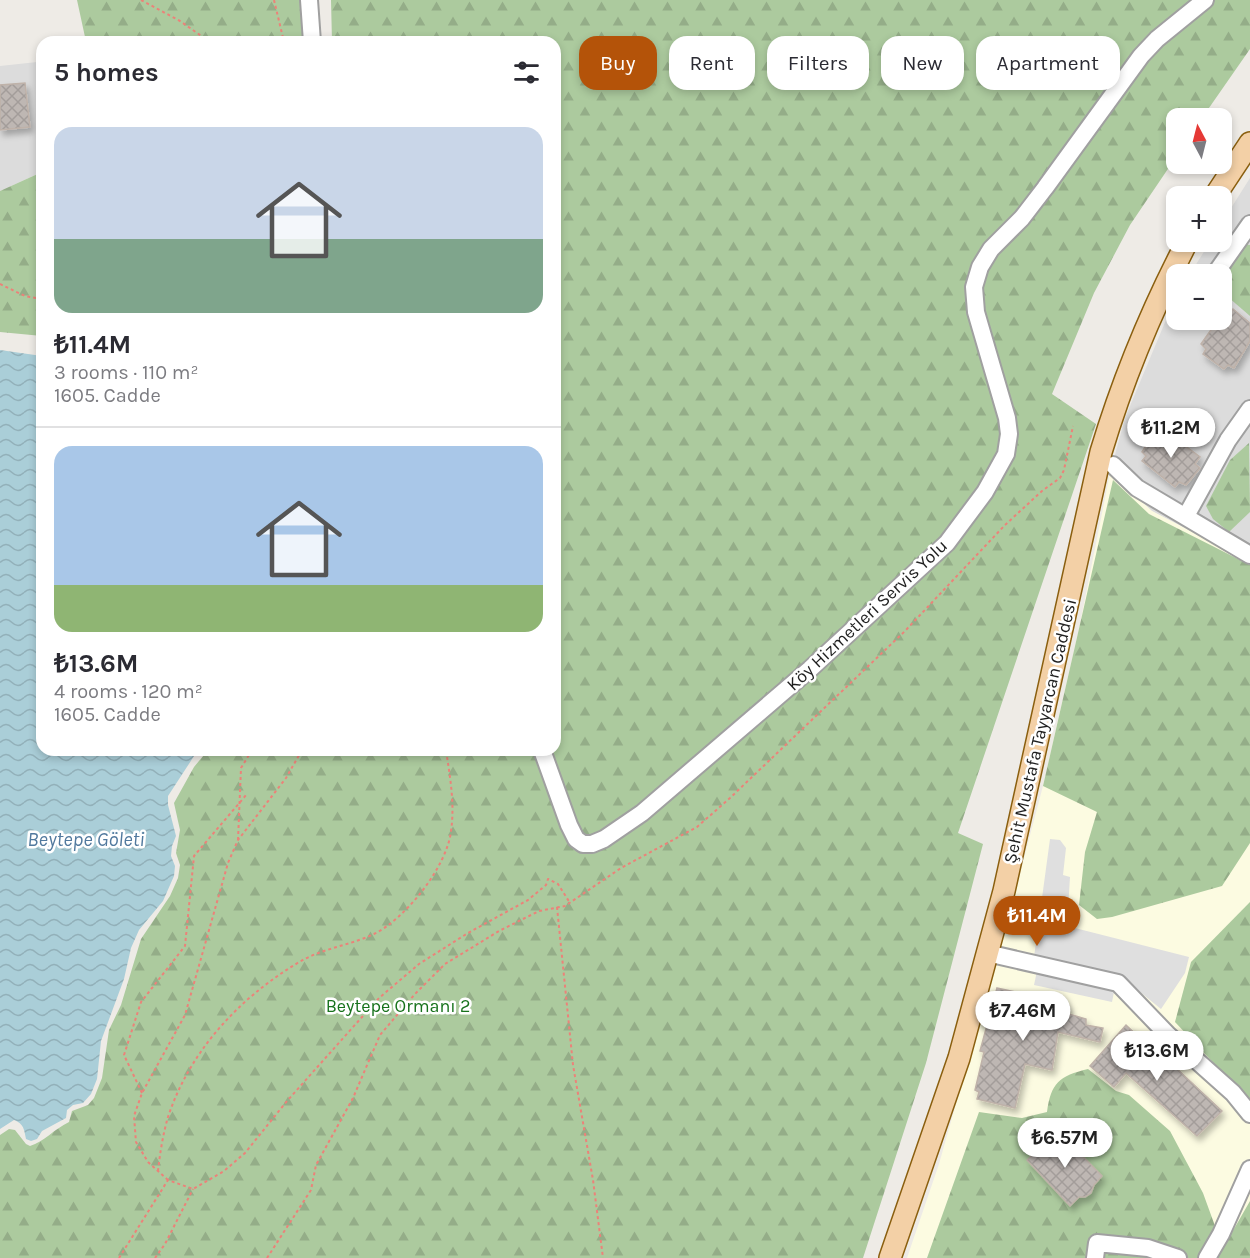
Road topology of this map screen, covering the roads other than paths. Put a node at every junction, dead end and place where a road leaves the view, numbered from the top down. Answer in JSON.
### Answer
{"nodes":[{"id":1,"x":309,"y":0,"type":"edge"},
{"id":2,"x":1205,"y":0,"type":"edge"},
{"id":3,"x":312,"y":36,"type":"edge"},
{"id":4,"x":1250,"y":143,"type":"edge"},
{"id":5,"x":1222,"y":186,"type":"edge"},
{"id":6,"x":1250,"y":224,"type":"edge"},
{"id":7,"x":1182,"y":252,"type":"edge"},
{"id":8,"x":1222,"y":264,"type":"edge"},
{"id":9,"x":1250,"y":409,"type":"edge"},
{"id":10,"x":1113,"y":465,"type":"dead end"},
{"id":11,"x":1186,"y":516,"type":"junction"},
{"id":12,"x":1250,"y":555,"type":"edge"},
{"id":13,"x":544,"y":756,"type":"edge"},
{"id":14,"x":987,"y":953,"type":"junction"},
{"id":15,"x":1250,"y":1114,"type":"edge"},
{"id":16,"x":1250,"y":1169,"type":"edge"},
{"id":17,"x":890,"y":1258,"type":"edge"},
{"id":18,"x":1095,"y":1258,"type":"edge"},
{"id":19,"x":1178,"y":1258,"type":"edge"},
{"id":20,"x":1206,"y":1258,"type":"edge"}],
"edges":[{"from":1,"to":3,"type":"street"},
{"from":2,"to":13,"type":"street","name":"Köy Hizmetleri Servis Yolu"},
{"from":4,"to":5,"type":"main road"},
{"from":6,"to":8,"type":"street"},
{"from":7,"to":14,"type":"main road","name":"Şehit Mustafa Tayyarcan Caddesi"},
{"from":9,"to":11,"type":"street"},
{"from":10,"to":11,"type":"street"},
{"from":11,"to":12,"type":"street"},
{"from":14,"to":15,"type":"street"},
{"from":14,"to":17,"type":"main road","name":"Şehit Mustafa Tayyarcan Caddesi"},
{"from":16,"to":20,"type":"street"},
{"from":18,"to":19,"type":"street"}]}
